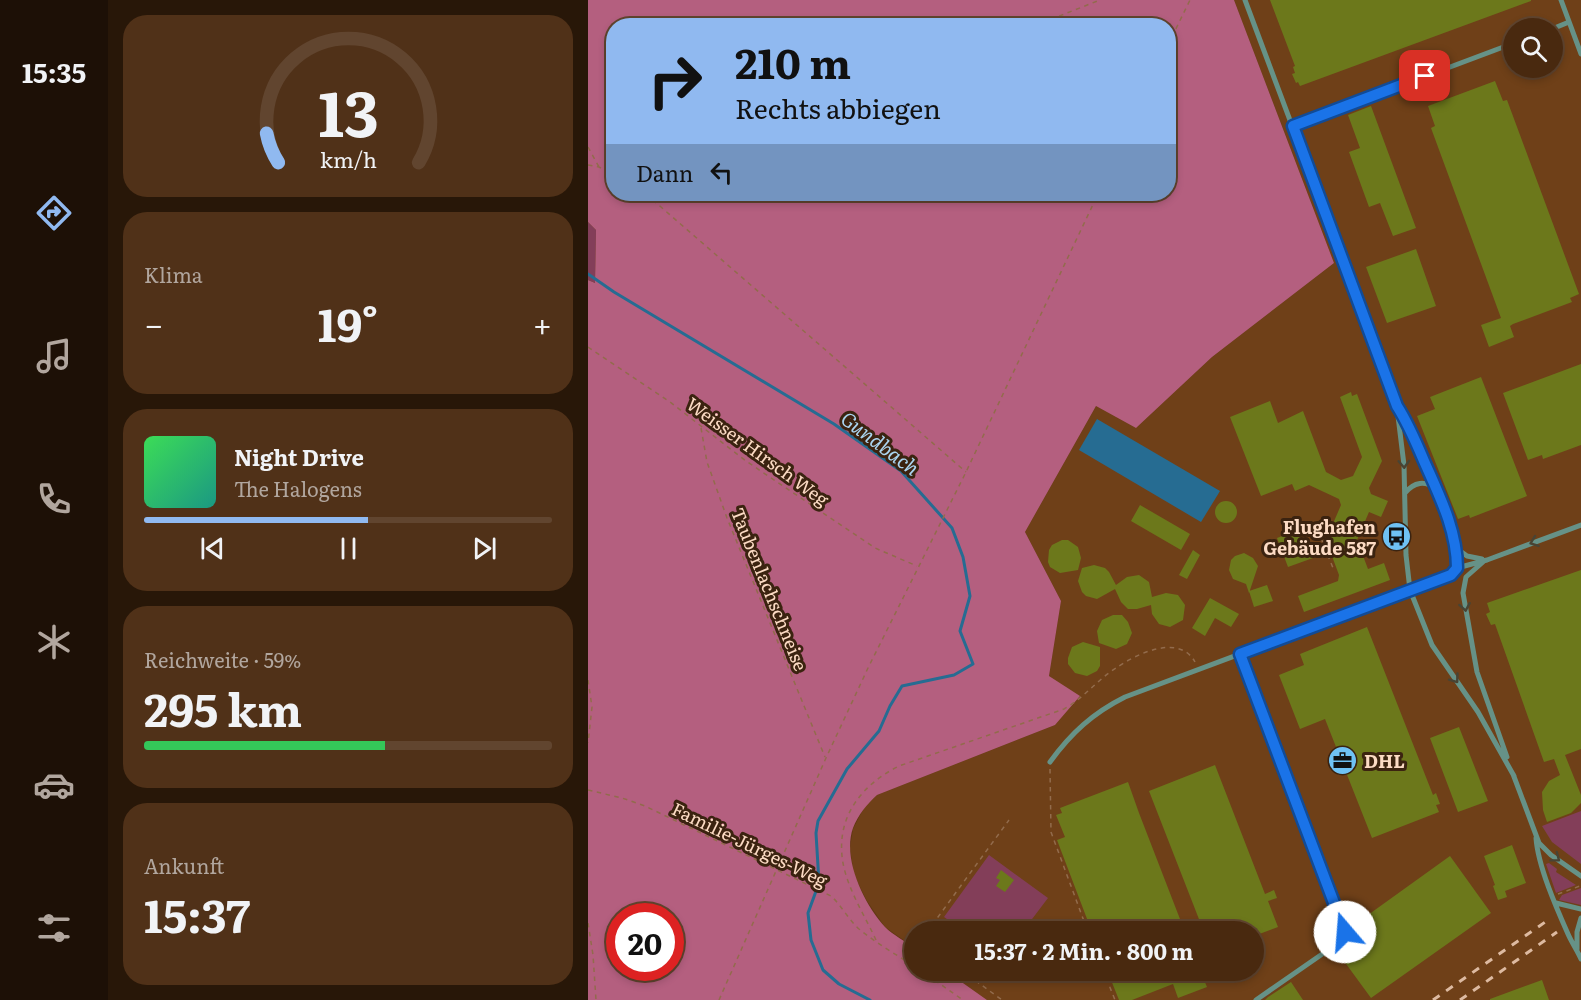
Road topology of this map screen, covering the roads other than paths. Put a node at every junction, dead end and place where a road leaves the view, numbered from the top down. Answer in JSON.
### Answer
{"nodes":[{"id":1,"x":1245,"y":0,"type":"edge"},
{"id":2,"x":1561,"y":0,"type":"edge"},
{"id":3,"x":1569,"y":22,"type":"junction"},
{"id":4,"x":1563,"y":24,"type":"edge"},
{"id":5,"x":1503,"y":47,"type":"edge"},
{"id":6,"x":1581,"y":54,"type":"edge"},
{"id":7,"x":1293,"y":126,"type":"junction"},
{"id":8,"x":1397,"y":406,"type":"junction"},
{"id":9,"x":1437,"y":490,"type":"junction"},
{"id":10,"x":1405,"y":494,"type":"junction"},
{"id":11,"x":1581,"y":525,"type":"edge"},
{"id":12,"x":1456,"y":548,"type":"junction"},
{"id":13,"x":1487,"y":560,"type":"junction"},
{"id":14,"x":1457,"y":568,"type":"junction"},
{"id":15,"x":1410,"y":590,"type":"junction"},
{"id":16,"x":1240,"y":654,"type":"junction"},
{"id":17,"x":1050,"y":762,"type":"road end"},
{"id":18,"x":1514,"y":776,"type":"junction"},
{"id":19,"x":1535,"y":835,"type":"junction"},
{"id":20,"x":1581,"y":876,"type":"edge"},
{"id":21,"x":1556,"y":903,"type":"junction"},
{"id":22,"x":1581,"y":909,"type":"edge"},
{"id":23,"x":1580,"y":921,"type":"edge"},
{"id":24,"x":1578,"y":951,"type":"junction"},
{"id":25,"x":1581,"y":960,"type":"edge"},
{"id":26,"x":1256,"y":1000,"type":"edge"}],
"edges":[{"from":1,"to":7,"type":"lane"},
{"from":2,"to":3,"type":"lane"},
{"from":3,"to":4,"type":"lane"},
{"from":3,"to":6,"type":"lane"},
{"from":5,"to":7,"type":"lane"},
{"from":7,"to":8,"type":"lane"},
{"from":8,"to":9,"type":"lane"},
{"from":8,"to":10,"type":"lane","one_way":true},
{"from":9,"to":10,"type":"lane"},
{"from":9,"to":12,"type":"lane"},
{"from":10,"to":15,"type":"lane"},
{"from":11,"to":13,"type":"lane","one_way":true},
{"from":12,"to":13,"type":"lane"},
{"from":12,"to":14,"type":"lane"},
{"from":13,"to":14,"type":"lane"},
{"from":13,"to":18,"type":"lane","one_way":true},
{"from":14,"to":15,"type":"lane"},
{"from":15,"to":16,"type":"lane"},
{"from":15,"to":18,"type":"lane","one_way":true},
{"from":16,"to":17,"type":"lane"},
{"from":16,"to":26,"type":"lane"},
{"from":18,"to":19,"type":"lane"},
{"from":19,"to":20,"type":"lane","one_way":true},
{"from":19,"to":21,"type":"lane"},
{"from":21,"to":22,"type":"lane"},
{"from":21,"to":24,"type":"lane"},
{"from":23,"to":24,"type":"lane"},
{"from":24,"to":25,"type":"lane"}]}
